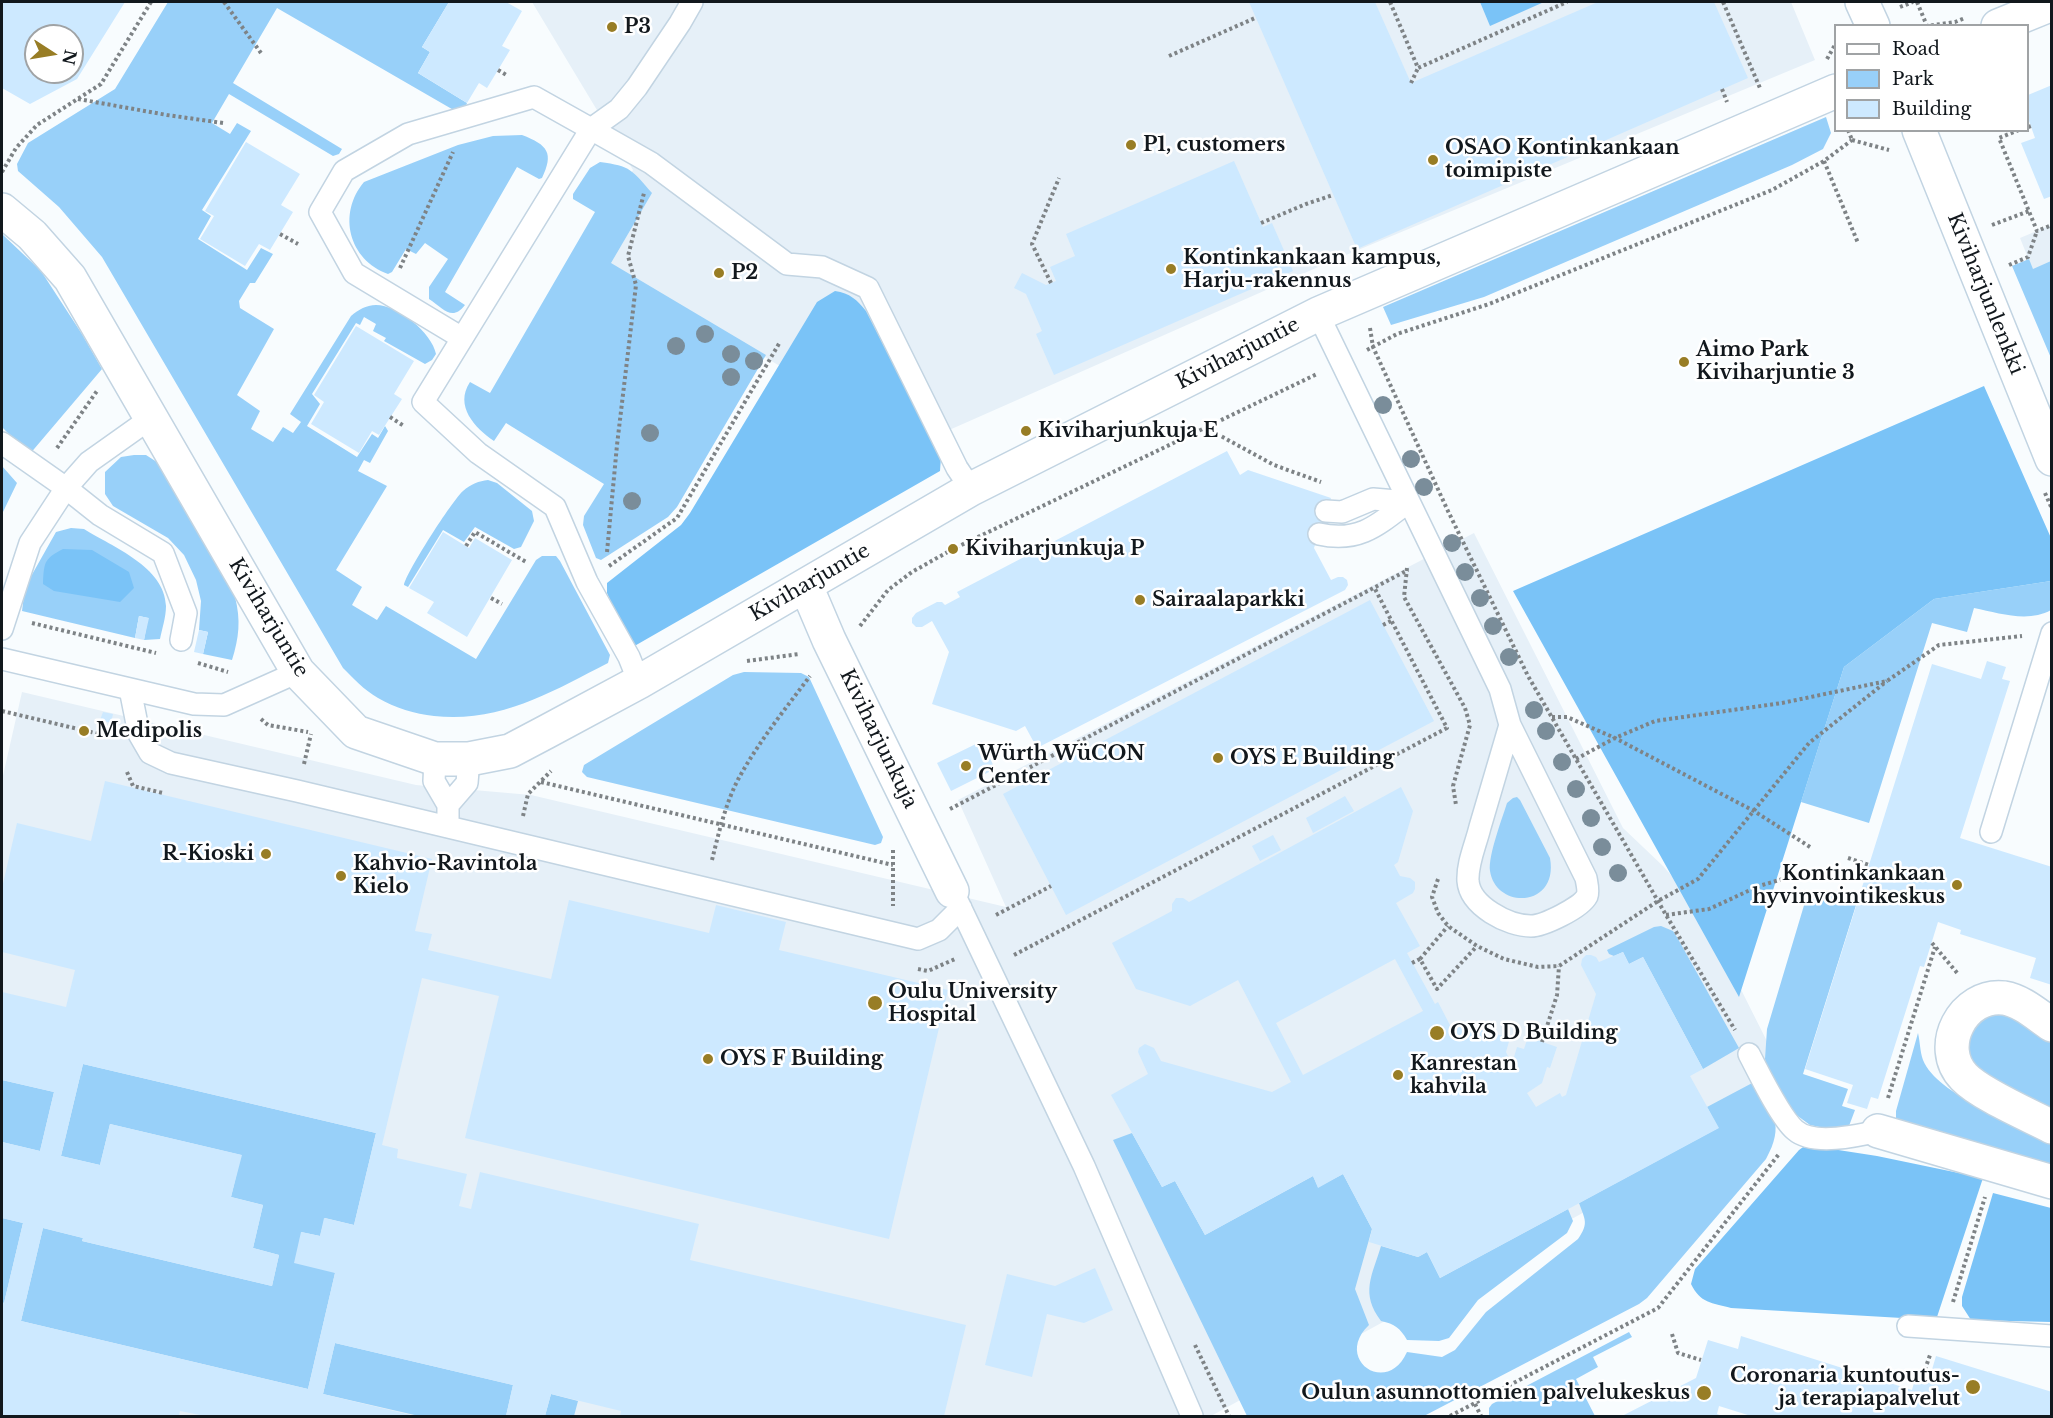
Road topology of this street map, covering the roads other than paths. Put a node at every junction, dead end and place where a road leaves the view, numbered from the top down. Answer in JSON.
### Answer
{"nodes":[{"id":1,"x":692,"y":2,"type":"edge"},
{"id":2,"x":1862,"y":2,"type":"edge"},
{"id":3,"x":2052,"y":4,"type":"edge"},
{"id":4,"x":1872,"y":24,"type":"edge"},
{"id":5,"x":2003,"y":24,"type":"edge"},
{"id":6,"x":1834,"y":92,"type":"edge"},
{"id":7,"x":591,"y":129,"type":"junction"},
{"id":8,"x":1920,"y":132,"type":"edge"},
{"id":9,"x":2,"y":210,"type":"edge"},
{"id":10,"x":1318,"y":314,"type":"junction"},
{"id":11,"x":462,"y":338,"type":"junction"},
{"id":12,"x":151,"y":418,"type":"junction"},
{"id":13,"x":2,"y":443,"type":"edge"},
{"id":14,"x":2052,"y":459,"type":"edge"},
{"id":15,"x":66,"y":488,"type":"junction"},
{"id":16,"x":970,"y":489,"type":"junction"},
{"id":17,"x":1408,"y":502,"type":"junction"},
{"id":18,"x":1326,"y":511,"type":"dead end"},
{"id":19,"x":1319,"y":534,"type":"dead end"},
{"id":20,"x":806,"y":586,"type":"junction"},
{"id":21,"x":2,"y":629,"type":"edge"},
{"id":22,"x":2051,"y":633,"type":"edge"},
{"id":23,"x":181,"y":640,"type":"dead end"},
{"id":24,"x":2,"y":659,"type":"edge"},
{"id":25,"x":298,"y":672,"type":"junction"},
{"id":26,"x":639,"y":681,"type":"junction"},
{"id":27,"x":130,"y":689,"type":"junction"},
{"id":28,"x":1510,"y":725,"type":"junction"},
{"id":29,"x":435,"y":759,"type":"junction"},
{"id":30,"x":469,"y":759,"type":"junction"},
{"id":31,"x":448,"y":805,"type":"junction"},
{"id":32,"x":448,"y":827,"type":"junction"},
{"id":33,"x":1991,"y":832,"type":"dead end"},
{"id":34,"x":956,"y":899,"type":"junction"},
{"id":35,"x":2052,"y":1025,"type":"edge"},
{"id":36,"x":1749,"y":1054,"type":"road end"},
{"id":37,"x":2052,"y":1127,"type":"edge"},
{"id":38,"x":1878,"y":1131,"type":"joint"},
{"id":39,"x":2052,"y":1182,"type":"edge"},
{"id":40,"x":1908,"y":1326,"type":"dead end"},
{"id":41,"x":2052,"y":1336,"type":"edge"},
{"id":42,"x":1192,"y":1416,"type":"edge"}],
"edges":[{"from":1,"to":7,"type":"lane"},
{"from":2,"to":4,"type":"street"},
{"from":3,"to":5,"type":"street"},
{"from":6,"to":10,"type":"street","name":"Kiviharjuntie"},
{"from":7,"to":11,"type":"lane"},
{"from":7,"to":11,"type":"lane"},
{"from":7,"to":16,"type":"lane"},
{"from":8,"to":14,"type":"street","name":"Kiviharjunlenkki"},
{"from":9,"to":12,"type":"street","name":"Kiviharjuntie"},
{"from":10,"to":16,"type":"street","name":"Kiviharjuntie"},
{"from":10,"to":17,"type":"lane"},
{"from":11,"to":26,"type":"lane"},
{"from":12,"to":15,"type":"lane"},
{"from":12,"to":25,"type":"street","name":"Kiviharjuntie"},
{"from":13,"to":15,"type":"lane"},
{"from":15,"to":21,"type":"lane"},
{"from":15,"to":23,"type":"lane"},
{"from":16,"to":20,"type":"street","name":"Kiviharjuntie"},
{"from":17,"to":18,"type":"lane"},
{"from":17,"to":19,"type":"lane"},
{"from":17,"to":28,"type":"lane"},
{"from":20,"to":26,"type":"street","name":"Kiviharjuntie"},
{"from":20,"to":34,"type":"street","name":"Kiviharjunkuja"},
{"from":22,"to":33,"type":"lane"},
{"from":24,"to":27,"type":"lane"},
{"from":25,"to":27,"type":"lane"},
{"from":25,"to":29,"type":"street","name":"Kiviharjuntie"},
{"from":26,"to":30,"type":"street","name":"Kiviharjuntie"},
{"from":27,"to":32,"type":"lane"},
{"from":28,"to":28,"type":"lane"},
{"from":29,"to":30,"type":"street","name":"Kiviharjuntie"},
{"from":29,"to":31,"type":"lane"},
{"from":30,"to":31,"type":"lane"},
{"from":31,"to":32,"type":"lane"},
{"from":32,"to":34,"type":"lane"},
{"from":34,"to":42,"type":"lane"},
{"from":35,"to":37,"type":"street"},
{"from":36,"to":38,"type":"lane"},
{"from":38,"to":39,"type":"street"},
{"from":40,"to":41,"type":"lane"}]}
